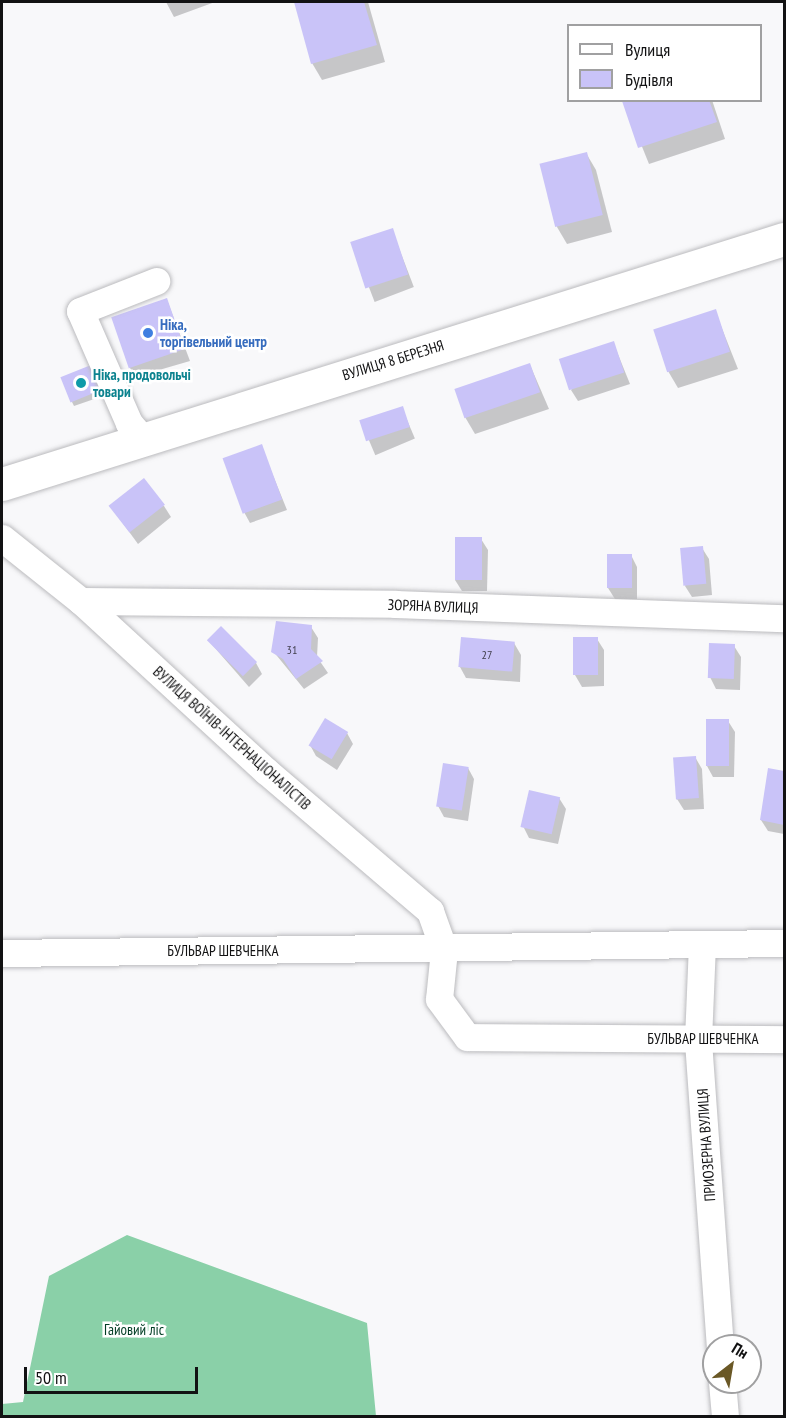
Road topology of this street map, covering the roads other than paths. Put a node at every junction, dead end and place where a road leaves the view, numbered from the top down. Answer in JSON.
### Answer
{"nodes":[{"id":1,"x":784,"y":239,"type":"edge"},
{"id":2,"x":156,"y":281,"type":"dead end"},
{"id":3,"x":141,"y":438,"type":"junction"},
{"id":4,"x":2,"y":484,"type":"edge"},
{"id":5,"x":2,"y":538,"type":"edge"},
{"id":6,"x":81,"y":601,"type":"junction"},
{"id":7,"x":784,"y":618,"type":"edge"},
{"id":8,"x":784,"y":943,"type":"edge"},
{"id":9,"x":702,"y":944,"type":"junction"},
{"id":10,"x":444,"y":950,"type":"junction"},
{"id":11,"x":2,"y":953,"type":"edge"},
{"id":12,"x":784,"y":1039,"type":"edge"},
{"id":13,"x":698,"y":1041,"type":"junction"},
{"id":14,"x":719,"y":1334,"type":"edge"},
{"id":15,"x":723,"y":1394,"type":"edge"},
{"id":16,"x":725,"y":1416,"type":"edge"}],
"edges":[{"from":1,"to":3,"type":"main road","name":"ВУЛИЦЯ 8 БЕРЕЗНЯ"},
{"from":2,"to":3,"type":"street"},
{"from":3,"to":4,"type":"main road","name":"ВУЛИЦЯ 8 БЕРЕЗНЯ"},
{"from":5,"to":6,"type":"street","name":"ВУЛИЦЯ ВОЇНІВ-ІНТЕРНАЦІОНАЛІСТІВ"},
{"from":6,"to":7,"type":"street","name":"ЗОРЯНА ВУЛИЦЯ"},
{"from":6,"to":10,"type":"street","name":"ВУЛИЦЯ ВОЇНІВ-ІНТЕРНАЦІОНАЛІСТІВ"},
{"from":8,"to":9,"type":"street","name":"БУЛЬВАР ШЕВЧЕНКА"},
{"from":9,"to":10,"type":"street","name":"БУЛЬВАР ШЕВЧЕНКА"},
{"from":9,"to":13,"type":"street","name":"ПРИОЗЕРНА ВУЛИЦЯ"},
{"from":10,"to":11,"type":"street","name":"БУЛЬВАР ШЕВЧЕНКА"},
{"from":10,"to":13,"type":"street","name":"БУЛЬВАР ШЕВЧЕНКА"},
{"from":12,"to":13,"type":"street","name":"БУЛЬВАР ШЕВЧЕНКА"},
{"from":13,"to":14,"type":"street","name":"ПРИОЗЕРНА ВУЛИЦЯ"},
{"from":15,"to":16,"type":"street"}]}
